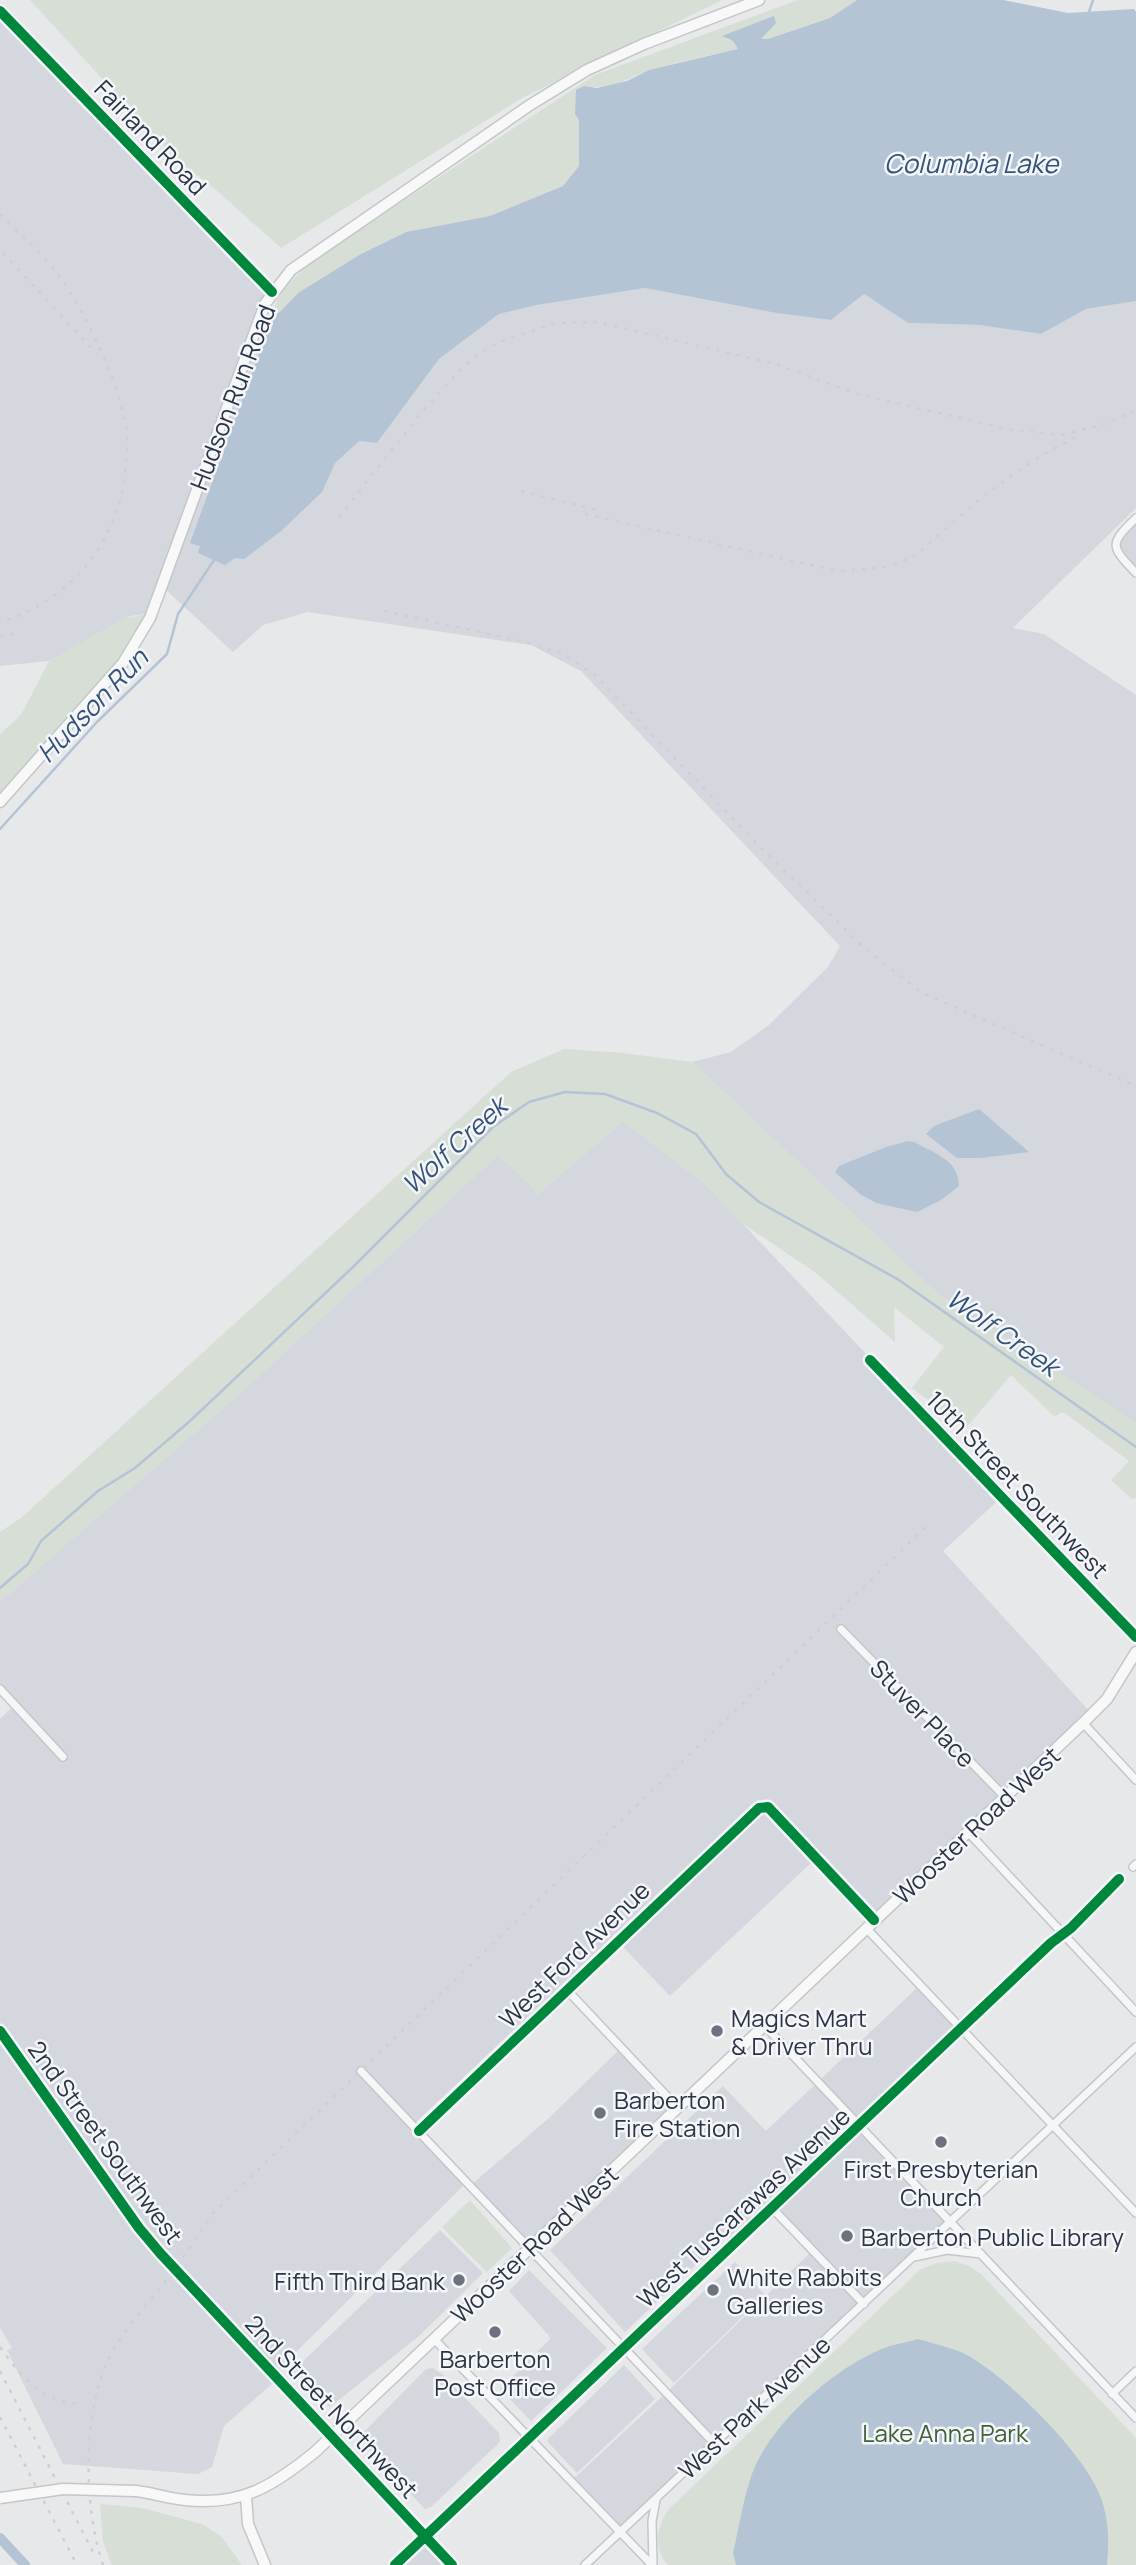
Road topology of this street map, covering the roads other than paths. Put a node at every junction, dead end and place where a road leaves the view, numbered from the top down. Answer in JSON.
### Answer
{"nodes":[{"id":1,"x":759,"y":0,"type":"edge"},
{"id":2,"x":0,"y":10,"type":"edge"},
{"id":3,"x":272,"y":292,"type":"junction"},
{"id":4,"x":1136,"y":518,"type":"edge"},
{"id":5,"x":1136,"y":573,"type":"edge"},
{"id":6,"x":0,"y":802,"type":"edge"},
{"id":7,"x":870,"y":1360,"type":"dead end"},
{"id":8,"x":841,"y":1629,"type":"dead end"},
{"id":9,"x":1136,"y":1637,"type":"edge"},
{"id":10,"x":1136,"y":1652,"type":"edge"},
{"id":11,"x":0,"y":1689,"type":"edge"},
{"id":12,"x":1083,"y":1723,"type":"junction"},
{"id":13,"x":63,"y":1757,"type":"dead end"},
{"id":14,"x":1136,"y":1780,"type":"edge"},
{"id":15,"x":1005,"y":1797,"type":"junction"},
{"id":16,"x":968,"y":1832,"type":"junction"},
{"id":17,"x":1119,"y":1879,"type":"dead end"},
{"id":18,"x":870,"y":1924,"type":"junction"},
{"id":19,"x":1062,"y":1935,"type":"junction"},
{"id":20,"x":567,"y":1990,"type":"junction"},
{"id":21,"x":1136,"y":2012,"type":"edge"},
{"id":22,"x":764,"y":2025,"type":"junction"},
{"id":23,"x":962,"y":2029,"type":"junction"},
{"id":24,"x":0,"y":2031,"type":"edge"},
{"id":25,"x":1136,"y":2046,"type":"edge"},
{"id":26,"x":360,"y":2071,"type":"dead end"},
{"id":27,"x":677,"y":2108,"type":"junction"},
{"id":28,"x":1053,"y":2125,"type":"junction"},
{"id":29,"x":859,"y":2126,"type":"junction"},
{"id":30,"x":419,"y":2131,"type":"junction"},
{"id":31,"x":772,"y":2208,"type":"junction"},
{"id":32,"x":1136,"y":2213,"type":"edge"},
{"id":33,"x":951,"y":2221,"type":"junction"},
{"id":34,"x":530,"y":2248,"type":"junction"},
{"id":35,"x":982,"y":2255,"type":"junction"},
{"id":36,"x":913,"y":2257,"type":"junction"},
{"id":37,"x":181,"y":2276,"type":"joint"},
{"id":38,"x":864,"y":2304,"type":"junction"},
{"id":39,"x":434,"y":2339,"type":"junction"},
{"id":40,"x":623,"y":2349,"type":"junction"},
{"id":41,"x":1136,"y":2371,"type":"edge"},
{"id":42,"x":1112,"y":2394,"type":"junction"},
{"id":43,"x":1136,"y":2418,"type":"edge"},
{"id":44,"x":331,"y":2436,"type":"junction"},
{"id":45,"x":530,"y":2439,"type":"junction"},
{"id":46,"x":715,"y":2444,"type":"junction"},
{"id":47,"x":246,"y":2496,"type":"junction"},
{"id":48,"x":0,"y":2498,"type":"edge"},
{"id":49,"x":657,"y":2498,"type":"junction"},
{"id":50,"x":619,"y":2533,"type":"junction"},
{"id":51,"x":425,"y":2536,"type":"junction"},
{"id":52,"x":265,"y":2565,"type":"edge"},
{"id":53,"x":395,"y":2565,"type":"edge"},
{"id":54,"x":452,"y":2565,"type":"edge"},
{"id":55,"x":585,"y":2565,"type":"edge"},
{"id":56,"x":652,"y":2565,"type":"edge"}],
"edges":[{"from":1,"to":3,"type":"main road","name":"Hudson Run Road"},
{"from":2,"to":3,"type":"main road","name":"Fairland Road"},
{"from":3,"to":6,"type":"main road","name":"Hudson Run Road"},
{"from":4,"to":5,"type":"street"},
{"from":7,"to":9,"type":"street","name":"10th Street Southwest"},
{"from":8,"to":15,"type":"street","name":"Stuver Place"},
{"from":10,"to":12,"type":"main road","name":"Wooster Road West"},
{"from":11,"to":13,"type":"street"},
{"from":12,"to":14,"type":"street"},
{"from":12,"to":15,"type":"main road","name":"Wooster Road West"},
{"from":15,"to":16,"type":"main road","name":"Wooster Road West"},
{"from":16,"to":18,"type":"main road","name":"Wooster Road West"},
{"from":16,"to":19,"type":"street"},
{"from":17,"to":19,"type":"street","name":"West Tuscarawas Avenue"},
{"from":18,"to":20,"type":"street","name":"West Ford Avenue"},
{"from":18,"to":22,"type":"main road","name":"Wooster Road West"},
{"from":18,"to":23,"type":"street"},
{"from":19,"to":21,"type":"street"},
{"from":19,"to":23,"type":"street","name":"West Tuscarawas Avenue"},
{"from":20,"to":27,"type":"street"},
{"from":20,"to":30,"type":"street","name":"West Ford Avenue"},
{"from":22,"to":27,"type":"main road","name":"Wooster Road West"},
{"from":22,"to":29,"type":"street"},
{"from":23,"to":28,"type":"street"},
{"from":23,"to":29,"type":"street","name":"West Tuscarawas Avenue"},
{"from":24,"to":37,"type":"main road","name":"2nd Street Southwest"},
{"from":25,"to":28,"type":"street","name":"West Park Avenue"},
{"from":26,"to":30,"type":"street"},
{"from":27,"to":34,"type":"main road","name":"Wooster Road West"},
{"from":28,"to":32,"type":"street"},
{"from":28,"to":33,"type":"street","name":"West Park Avenue"},
{"from":29,"to":31,"type":"street","name":"West Tuscarawas Avenue"},
{"from":29,"to":33,"type":"street"},
{"from":30,"to":34,"type":"street"},
{"from":31,"to":38,"type":"street"},
{"from":31,"to":40,"type":"street","name":"West Tuscarawas Avenue"},
{"from":33,"to":35,"type":"street"},
{"from":33,"to":36,"type":"street","name":"West Park Avenue"},
{"from":34,"to":39,"type":"main road","name":"Wooster Road West"},
{"from":34,"to":40,"type":"street"},
{"from":35,"to":36,"type":"street"},
{"from":35,"to":42,"type":"street"},
{"from":36,"to":38,"type":"street","name":"West Park Avenue"},
{"from":37,"to":44,"type":"main road","name":"2nd Street Northwest"},
{"from":38,"to":46,"type":"street","name":"West Park Avenue"},
{"from":39,"to":44,"type":"main road","name":"Wooster Road West"},
{"from":39,"to":45,"type":"street"},
{"from":40,"to":45,"type":"street","name":"West Tuscarawas Avenue"},
{"from":40,"to":46,"type":"street"},
{"from":41,"to":42,"type":"street"},
{"from":42,"to":43,"type":"street"},
{"from":44,"to":47,"type":"main road","name":"Wooster Road West"},
{"from":44,"to":51,"type":"main road","name":"2nd Street Northwest"},
{"from":45,"to":50,"type":"street"},
{"from":45,"to":51,"type":"street","name":"West Tuscarawas Avenue"},
{"from":46,"to":49,"type":"street","name":"West Park Avenue"},
{"from":47,"to":48,"type":"main road","name":"Wooster Road West","bridge":true},
{"from":47,"to":52,"type":"main road"},
{"from":49,"to":50,"type":"street","name":"West Park Avenue"},
{"from":49,"to":56,"type":"street"},
{"from":50,"to":55,"type":"street","name":"West Park Avenue"},
{"from":50,"to":56,"type":"street"},
{"from":51,"to":53,"type":"street","name":"West Tuscarawas Avenue"},
{"from":51,"to":54,"type":"main road","name":"2nd Street Northwest"}]}
